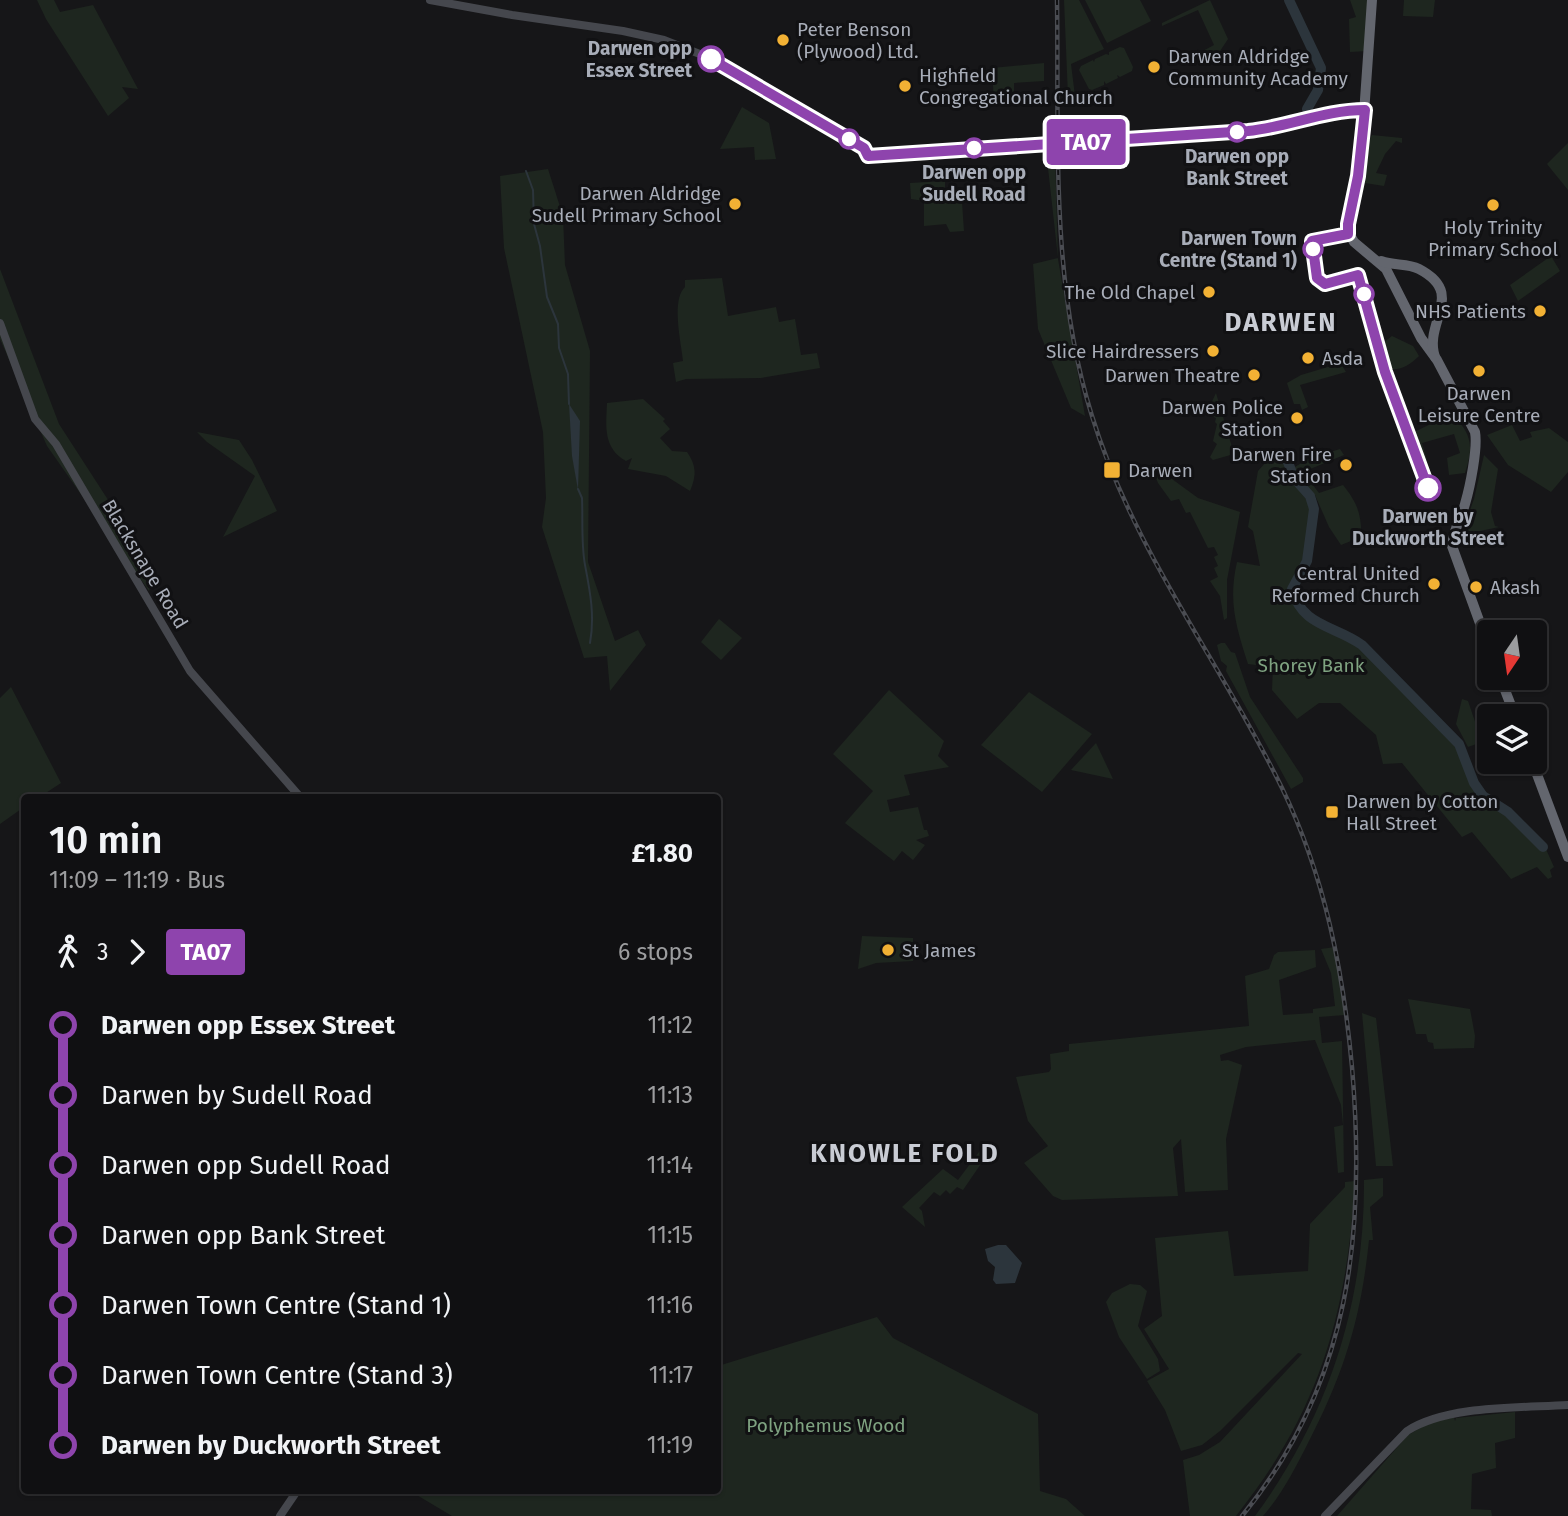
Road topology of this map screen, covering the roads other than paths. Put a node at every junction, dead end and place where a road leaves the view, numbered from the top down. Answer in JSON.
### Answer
{"nodes":[{"id":1,"x":429,"y":0,"type":"edge"},
{"id":2,"x":1372,"y":0,"type":"edge"},
{"id":3,"x":1365,"y":110,"type":"junction"},
{"id":4,"x":1371,"y":256,"type":"junction"},
{"id":5,"x":1403,"y":264,"type":"junction"},
{"id":6,"x":1395,"y":283,"type":"junction"},
{"id":7,"x":0,"y":323,"type":"edge"},
{"id":8,"x":1437,"y":360,"type":"junction"},
{"id":9,"x":1478,"y":620,"type":"edge"},
{"id":10,"x":1537,"y":774,"type":"edge"},
{"id":11,"x":298,"y":794,"type":"edge"},
{"id":12,"x":1568,"y":858,"type":"edge"},
{"id":13,"x":1568,"y":1405,"type":"edge"},
{"id":14,"x":295,"y":1494,"type":"edge"},
{"id":15,"x":280,"y":1516,"type":"edge"},
{"id":16,"x":1325,"y":1516,"type":"edge"}],
"edges":[{"from":1,"to":3,"type":"street","bridge":true},
{"from":2,"to":3,"type":"highway"},
{"from":3,"to":4,"type":"highway"},
{"from":4,"to":5,"type":"highway"},
{"from":4,"to":6,"type":"highway"},
{"from":5,"to":6,"type":"highway"},
{"from":5,"to":8,"type":"highway"},
{"from":6,"to":8,"type":"highway"},
{"from":7,"to":11,"type":"street","name":"Blacksnape Road"},
{"from":8,"to":9,"type":"highway"},
{"from":10,"to":12,"type":"highway"},
{"from":13,"to":16,"type":"street"},
{"from":14,"to":15,"type":"street"}]}
